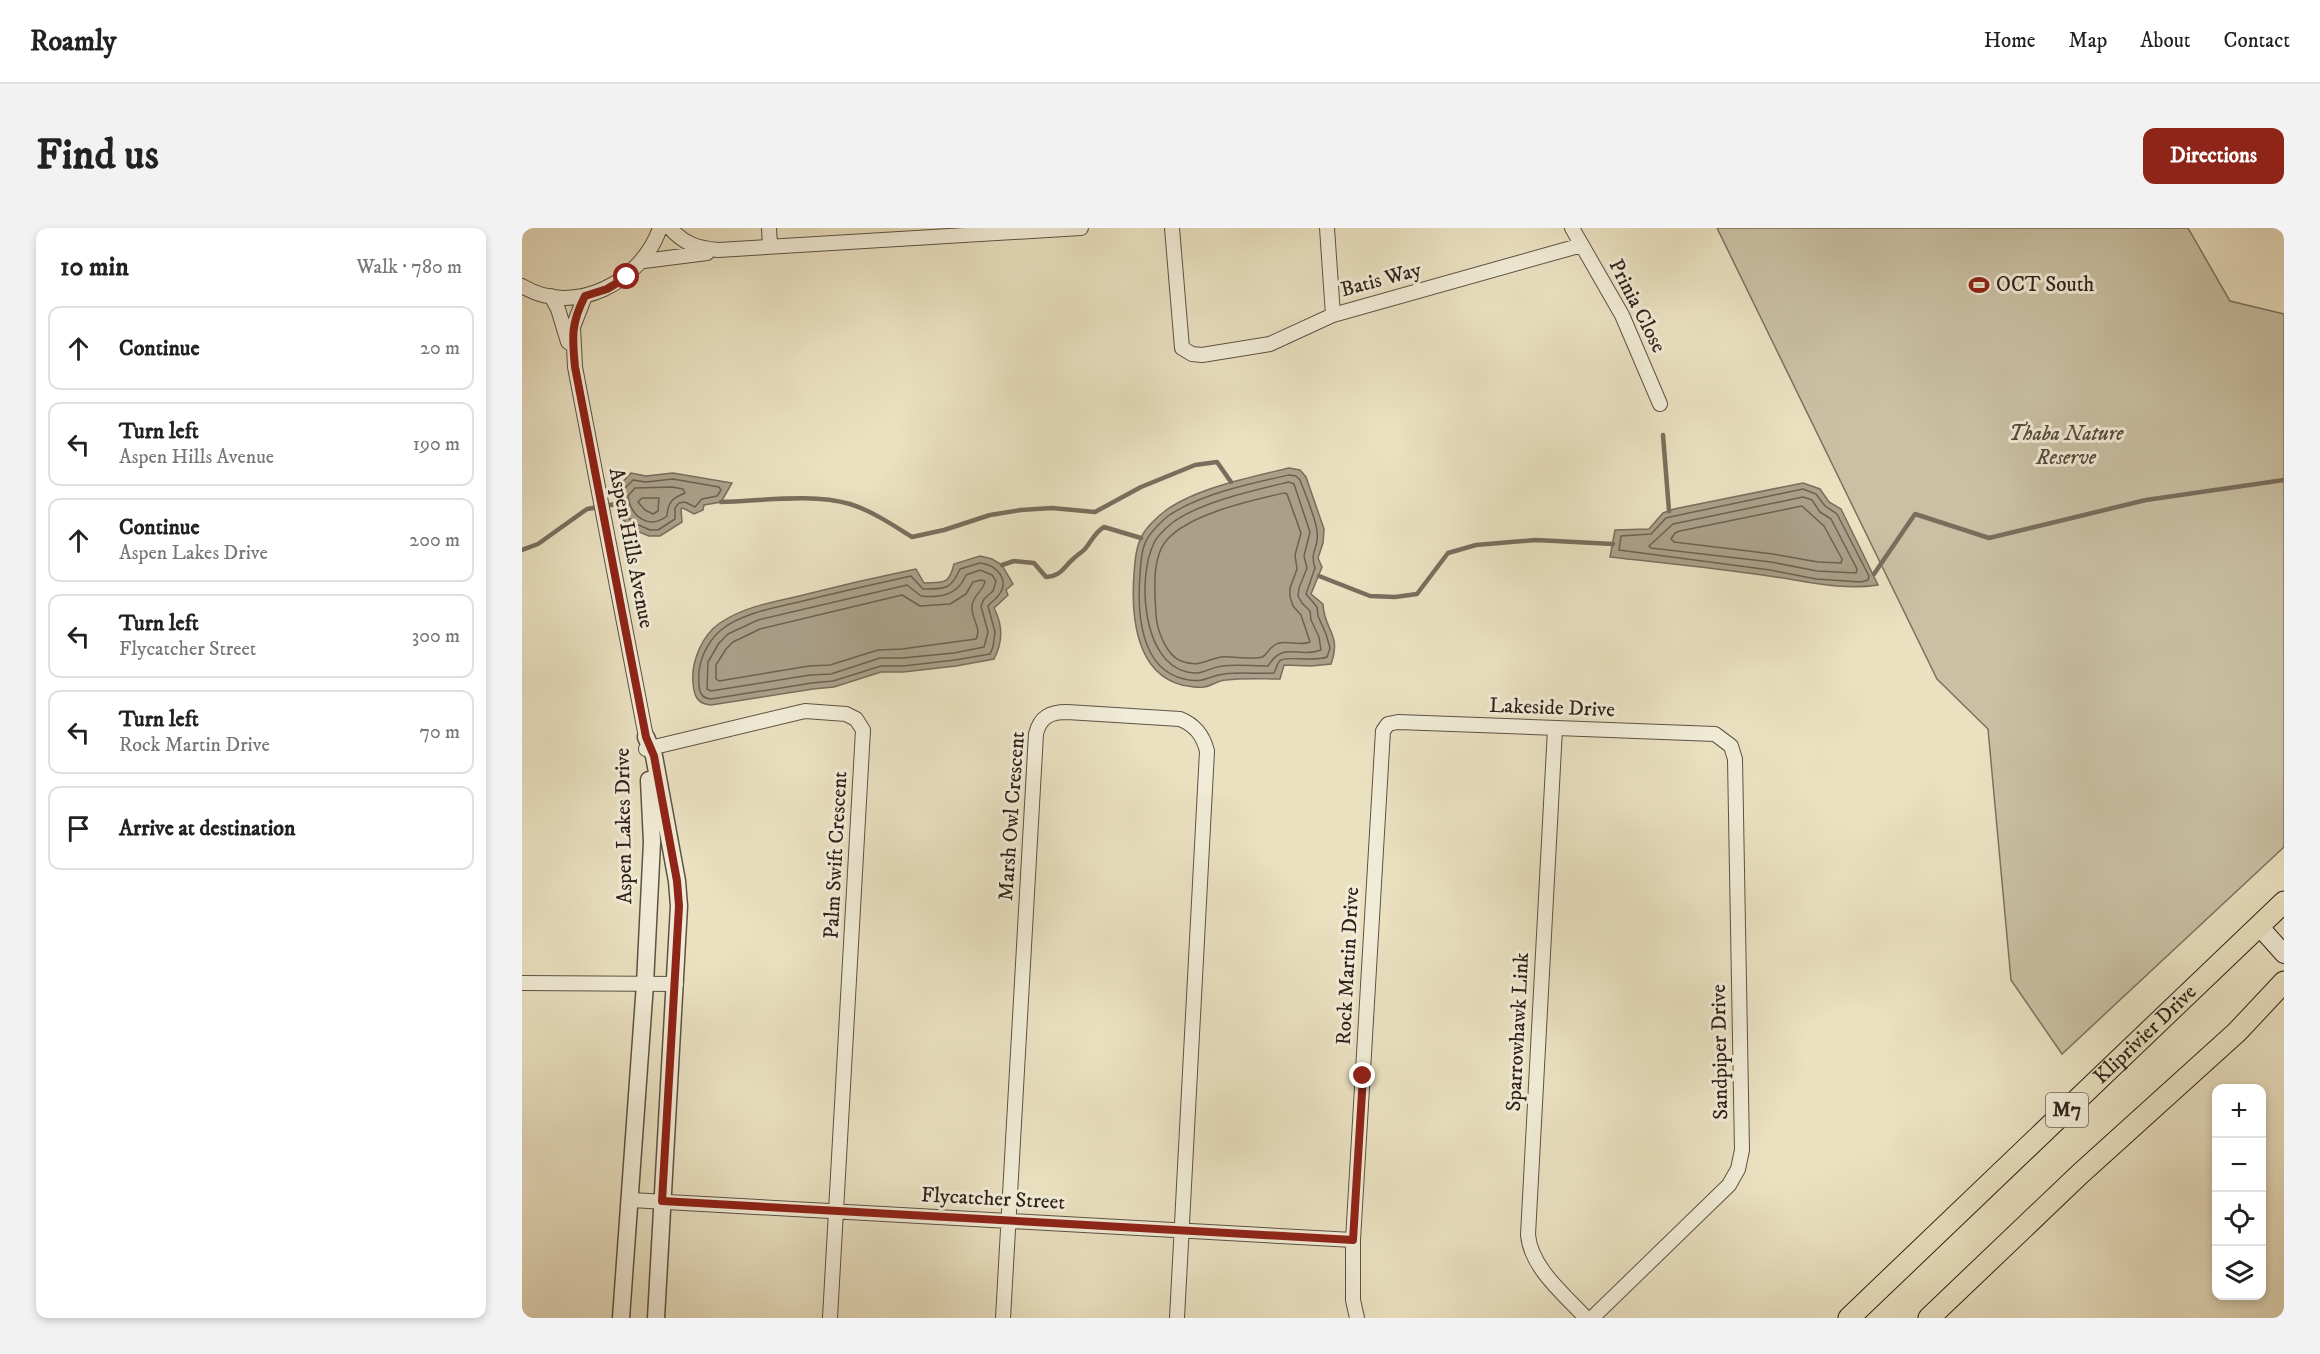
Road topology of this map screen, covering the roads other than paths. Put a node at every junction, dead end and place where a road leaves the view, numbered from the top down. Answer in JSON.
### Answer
{"nodes":[{"id":1,"x":660,"y":228,"type":"edge"},
{"id":2,"x":670,"y":228,"type":"edge"},
{"id":3,"x":769,"y":228,"type":"edge"},
{"id":4,"x":1081,"y":228,"type":"edge"},
{"id":5,"x":1172,"y":228,"type":"edge"},
{"id":6,"x":1327,"y":228,"type":"edge"},
{"id":7,"x":1572,"y":228,"type":"edge"},
{"id":8,"x":1582,"y":245,"type":"junction"},
{"id":9,"x":770,"y":246,"type":"junction"},
{"id":10,"x":718,"y":250,"type":"junction"},
{"id":11,"x":644,"y":261,"type":"junction"},
{"id":12,"x":522,"y":286,"type":"edge"},
{"id":13,"x":551,"y":296,"type":"junction"},
{"id":14,"x":585,"y":296,"type":"junction"},
{"id":15,"x":1332,"y":315,"type":"junction"},
{"id":16,"x":575,"y":367,"type":"junction"},
{"id":17,"x":1660,"y":404,"type":"dead end"},
{"id":18,"x":1388,"y":724,"type":"joint"},
{"id":19,"x":1555,"y":729,"type":"junction"},
{"id":20,"x":1715,"y":734,"type":"joint"},
{"id":21,"x":648,"y":744,"type":"junction"},
{"id":22,"x":2282,"y":907,"type":"edge"},
{"id":23,"x":2259,"y":926,"type":"junction"},
{"id":24,"x":2284,"y":954,"type":"edge"},
{"id":25,"x":2284,"y":982,"type":"edge"},
{"id":26,"x":522,"y":983,"type":"edge"},
{"id":27,"x":645,"y":984,"type":"junction"},
{"id":28,"x":676,"y":984,"type":"junction"},
{"id":29,"x":2284,"y":1000,"type":"edge"},
{"id":30,"x":2237,"y":1032,"type":"junction"},
{"id":31,"x":631,"y":1200,"type":"junction"},
{"id":32,"x":662,"y":1201,"type":"junction"},
{"id":33,"x":836,"y":1211,"type":"junction"},
{"id":34,"x":1009,"y":1221,"type":"junction"},
{"id":35,"x":1181,"y":1232,"type":"junction"},
{"id":36,"x":1353,"y":1240,"type":"junction"},
{"id":37,"x":621,"y":1318,"type":"edge"},
{"id":38,"x":656,"y":1318,"type":"edge"},
{"id":39,"x":830,"y":1318,"type":"edge"},
{"id":40,"x":1004,"y":1318,"type":"edge"},
{"id":41,"x":1177,"y":1318,"type":"edge"},
{"id":42,"x":1358,"y":1318,"type":"edge"},
{"id":43,"x":1586,"y":1318,"type":"edge"},
{"id":44,"x":1592,"y":1318,"type":"edge"},
{"id":45,"x":1849,"y":1318,"type":"edge"},
{"id":46,"x":1929,"y":1318,"type":"edge"}],
"edges":[{"from":1,"to":11,"type":"street"},
{"from":2,"to":10,"type":"street"},
{"from":3,"to":9,"type":"street"},
{"from":4,"to":9,"type":"street"},
{"from":5,"to":15,"type":"street","name":"Batis Way"},
{"from":6,"to":15,"type":"street"},
{"from":7,"to":8,"type":"street","name":"Prinia Close"},
{"from":8,"to":15,"type":"street","name":"Batis Way"},
{"from":8,"to":17,"type":"street","name":"Prinia Close"},
{"from":9,"to":10,"type":"street"},
{"from":10,"to":11,"type":"street"},
{"from":11,"to":14,"type":"street"},
{"from":12,"to":13,"type":"street"},
{"from":13,"to":14,"type":"street"},
{"from":13,"to":16,"type":"street","name":"Aspen Hills Avenue"},
{"from":14,"to":16,"type":"street","name":"Aspen Hills Avenue"},
{"from":16,"to":21,"type":"street","name":"Aspen Hills Avenue"},
{"from":18,"to":19,"type":"street","name":"Lakeside Drive"},
{"from":18,"to":36,"type":"street","name":"Rock Martin Drive"},
{"from":19,"to":20,"type":"street","name":"Lakeside Drive"},
{"from":19,"to":43,"type":"street","name":"Sparrowhawk Link"},
{"from":20,"to":44,"type":"street","name":"Sandpiper Drive"},
{"from":21,"to":27,"type":"street","name":"Aspen Lakes Drive"},
{"from":21,"to":28,"type":"street","name":"Aspen Lakes Drive"},
{"from":21,"to":33,"type":"street","name":"Palm Swift Crescent"},
{"from":22,"to":23,"type":"main road","name":"Kliprivier Drive","number":"M7"},
{"from":23,"to":24,"type":"main road"},
{"from":23,"to":45,"type":"main road","name":"Kliprivier Drive","number":"M7"},
{"from":25,"to":30,"type":"main road","number":"M7"},
{"from":26,"to":27,"type":"street"},
{"from":27,"to":28,"type":"street"},
{"from":27,"to":31,"type":"street","name":"Aspen Lakes Drive"},
{"from":28,"to":32,"type":"street","name":"Aspen Lakes Drive"},
{"from":29,"to":30,"type":"main road"},
{"from":30,"to":46,"type":"main road","number":"M7"},
{"from":31,"to":32,"type":"street","name":"Flycatcher Street"},
{"from":31,"to":37,"type":"street","name":"Aspen Lakes Drive"},
{"from":32,"to":33,"type":"street","name":"Flycatcher Street"},
{"from":32,"to":38,"type":"street","name":"Aspen Lakes Drive"},
{"from":33,"to":34,"type":"street","name":"Flycatcher Street"},
{"from":33,"to":39,"type":"street","name":"Palm Swift Crescent"},
{"from":34,"to":35,"type":"street","name":"Flycatcher Street"},
{"from":34,"to":35,"type":"street","name":"Marsh Owl Crescent"},
{"from":34,"to":40,"type":"street"},
{"from":35,"to":36,"type":"street","name":"Flycatcher Street"},
{"from":35,"to":41,"type":"street"},
{"from":36,"to":42,"type":"street","name":"Rock Martin Drive"}]}
